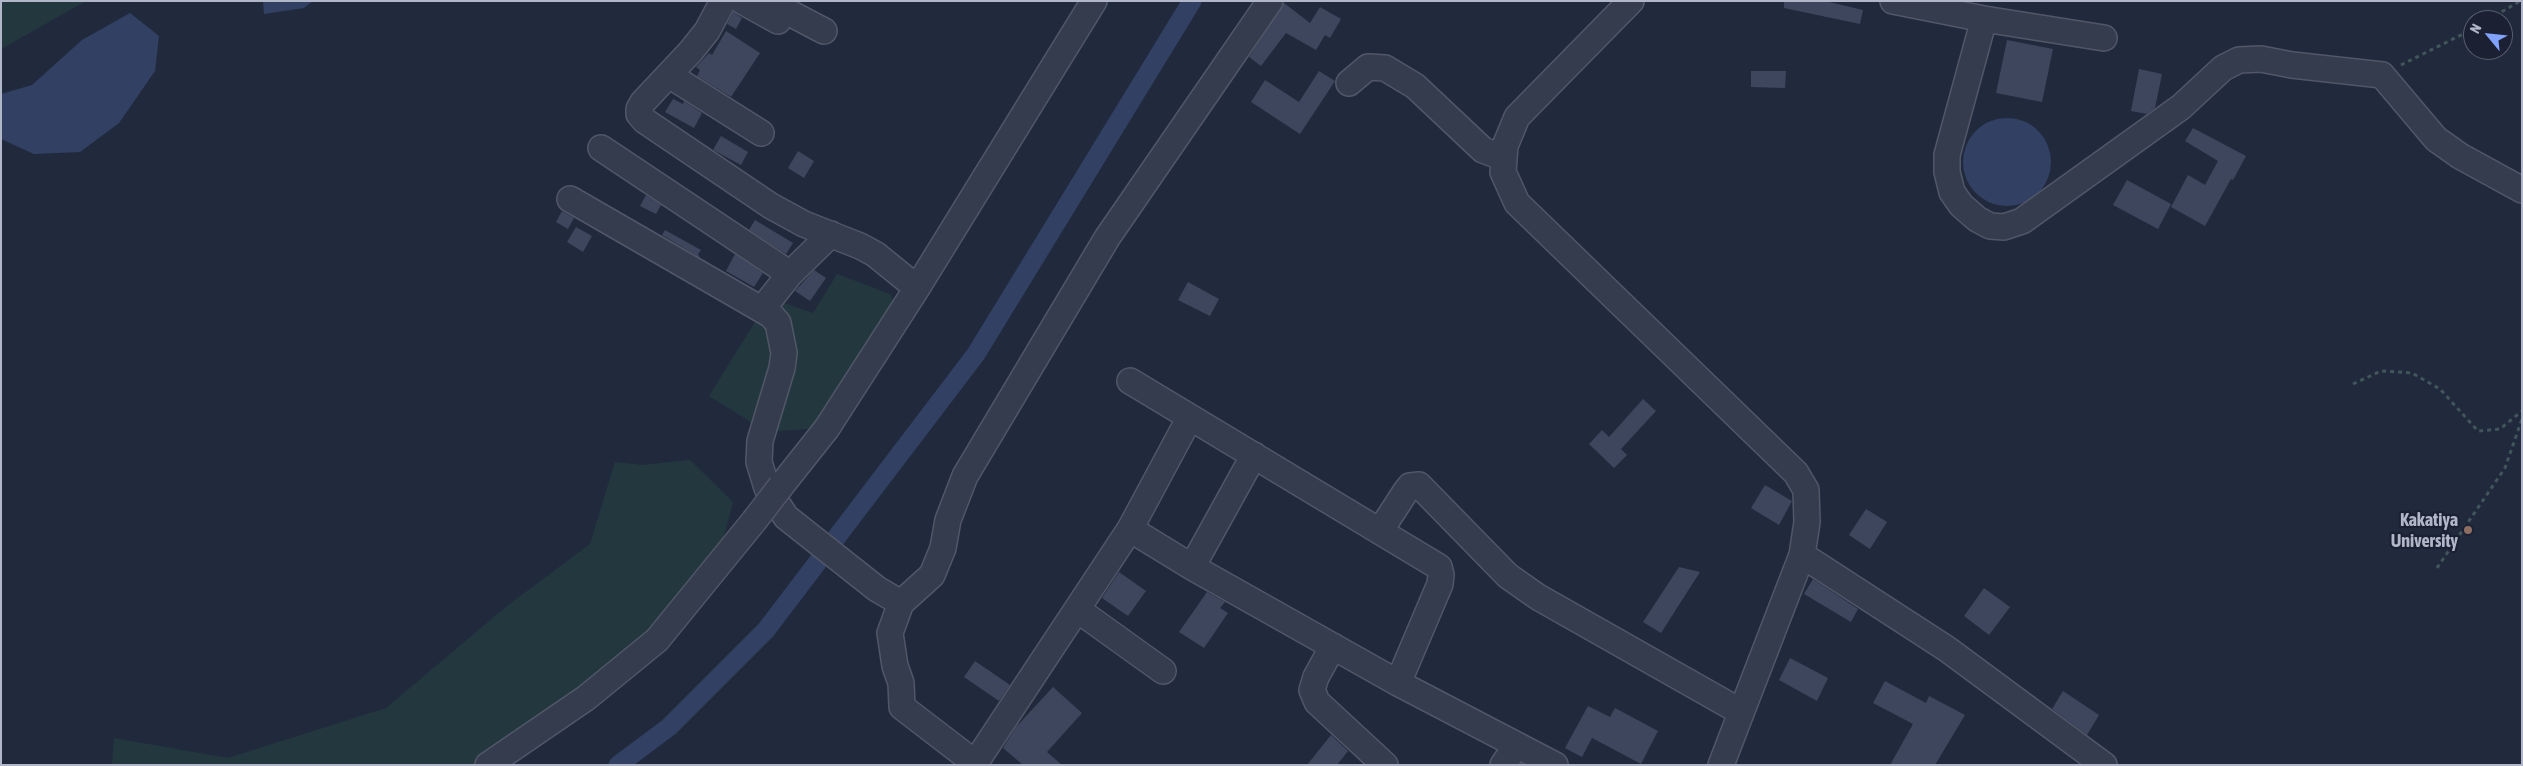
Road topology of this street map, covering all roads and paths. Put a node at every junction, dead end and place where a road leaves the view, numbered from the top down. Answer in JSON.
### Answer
{"nodes":[{"id":1,"x":723,"y":1,"type":"edge"},
{"id":2,"x":742,"y":1,"type":"edge"},
{"id":3,"x":1094,"y":1,"type":"edge"},
{"id":4,"x":1270,"y":1,"type":"edge"},
{"id":5,"x":1631,"y":1,"type":"edge"},
{"id":6,"x":1893,"y":1,"type":"edge"},
{"id":7,"x":2520,"y":1,"type":"edge"},
{"id":8,"x":2505,"y":10,"type":"edge"},
{"id":9,"x":773,"y":11,"type":"edge"},
{"id":10,"x":1984,"y":19,"type":"junction"},
{"id":11,"x":824,"y":31,"type":"dead end"},
{"id":12,"x":2463,"y":34,"type":"edge"},
{"id":13,"x":2104,"y":38,"type":"dead end"},
{"id":14,"x":2382,"y":74,"type":"junction"},
{"id":15,"x":669,"y":75,"type":"junction"},
{"id":16,"x":1350,"y":83,"type":"dead end"},
{"id":17,"x":761,"y":133,"type":"dead end"},
{"id":18,"x":601,"y":148,"type":"dead end"},
{"id":19,"x":1504,"y":158,"type":"junction"},
{"id":20,"x":2522,"y":190,"type":"edge"},
{"id":21,"x":570,"y":199,"type":"dead end"},
{"id":22,"x":831,"y":234,"type":"junction"},
{"id":23,"x":790,"y":274,"type":"junction"},
{"id":24,"x":917,"y":288,"type":"junction"},
{"id":25,"x":762,"y":308,"type":"junction"},
{"id":26,"x":1130,"y":381,"type":"dead end"},
{"id":27,"x":2353,"y":384,"type":"dead end"},
{"id":28,"x":2522,"y":411,"type":"edge"},
{"id":29,"x":1190,"y":417,"type":"junction"},
{"id":30,"x":2522,"y":419,"type":"edge"},
{"id":31,"x":1254,"y":455,"type":"junction"},
{"id":32,"x":1130,"y":528,"type":"junction"},
{"id":33,"x":1380,"y":531,"type":"junction"},
{"id":34,"x":1802,"y":555,"type":"junction"},
{"id":35,"x":1192,"y":567,"type":"junction"},
{"id":36,"x":2437,"y":568,"type":"dead end"},
{"id":37,"x":901,"y":603,"type":"junction"},
{"id":38,"x":1078,"y":610,"type":"junction"},
{"id":39,"x":1333,"y":646,"type":"junction"},
{"id":40,"x":1163,"y":671,"type":"dead end"},
{"id":41,"x":1398,"y":683,"type":"junction"},
{"id":42,"x":1741,"y":712,"type":"junction"},
{"id":43,"x":1510,"y":755,"type":"edge"},
{"id":44,"x":975,"y":764,"type":"edge"},
{"id":45,"x":488,"y":765,"type":"edge"},
{"id":46,"x":1385,"y":765,"type":"edge"},
{"id":47,"x":1555,"y":765,"type":"edge"},
{"id":48,"x":1721,"y":765,"type":"edge"},
{"id":49,"x":2104,"y":765,"type":"edge"}],
"edges":[{"from":1,"to":15,"type":"street"},
{"from":2,"to":9,"type":"street"},
{"from":3,"to":24,"type":"street"},
{"from":4,"to":37,"type":"street"},
{"from":5,"to":19,"type":"street"},
{"from":6,"to":10,"type":"street"},
{"from":7,"to":8,"type":"path"},
{"from":9,"to":11,"type":"street"},
{"from":10,"to":13,"type":"street"},
{"from":10,"to":14,"type":"street"},
{"from":12,"to":14,"type":"path"},
{"from":14,"to":20,"type":"street"},
{"from":15,"to":17,"type":"street"},
{"from":15,"to":22,"type":"street"},
{"from":16,"to":19,"type":"street"},
{"from":18,"to":23,"type":"street"},
{"from":19,"to":34,"type":"street"},
{"from":21,"to":25,"type":"street"},
{"from":22,"to":23,"type":"street"},
{"from":22,"to":24,"type":"street"},
{"from":23,"to":25,"type":"street"},
{"from":24,"to":45,"type":"street","bridge":true},
{"from":25,"to":37,"type":"street"},
{"from":26,"to":29,"type":"street"},
{"from":27,"to":28,"type":"path"},
{"from":29,"to":31,"type":"street"},
{"from":29,"to":32,"type":"street"},
{"from":30,"to":36,"type":"path"},
{"from":31,"to":33,"type":"street"},
{"from":31,"to":35,"type":"street"},
{"from":32,"to":35,"type":"street"},
{"from":32,"to":38,"type":"street"},
{"from":33,"to":41,"type":"street"},
{"from":33,"to":42,"type":"street"},
{"from":34,"to":42,"type":"street"},
{"from":34,"to":49,"type":"street"},
{"from":35,"to":39,"type":"street"},
{"from":37,"to":44,"type":"street"},
{"from":38,"to":40,"type":"street"},
{"from":38,"to":44,"type":"street"},
{"from":39,"to":41,"type":"street"},
{"from":39,"to":46,"type":"street"},
{"from":41,"to":43,"type":"street"},
{"from":42,"to":48,"type":"street"},
{"from":43,"to":47,"type":"street"}]}
